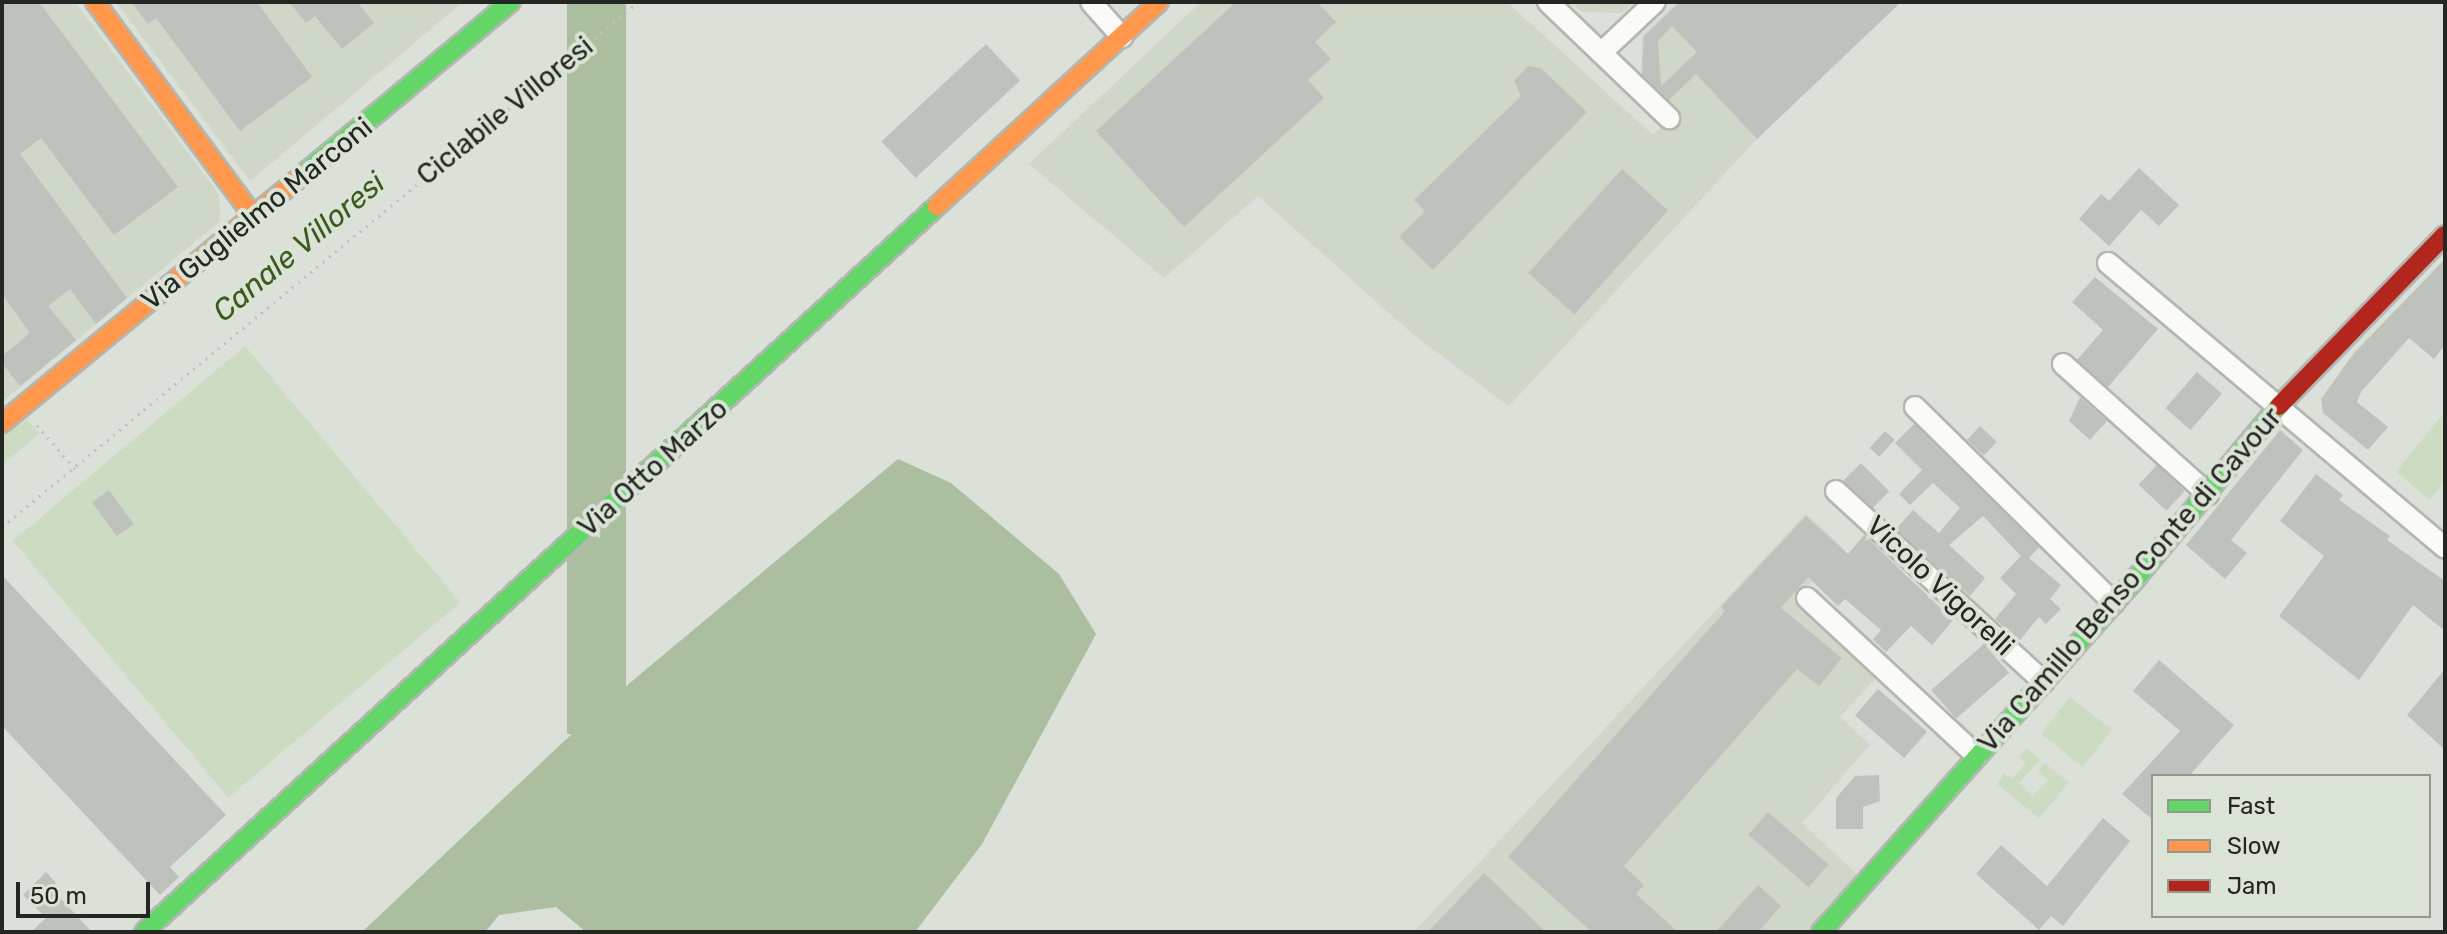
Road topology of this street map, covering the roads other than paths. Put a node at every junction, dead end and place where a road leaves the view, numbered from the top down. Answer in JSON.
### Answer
{"nodes":[{"id":1,"x":95,"y":2,"type":"edge"},
{"id":2,"x":511,"y":2,"type":"edge"},
{"id":3,"x":1091,"y":2,"type":"edge"},
{"id":4,"x":1159,"y":2,"type":"edge"},
{"id":5,"x":1548,"y":2,"type":"edge"},
{"id":6,"x":1655,"y":2,"type":"edge"},
{"id":7,"x":1122,"y":37,"type":"junction"},
{"id":8,"x":1601,"y":53,"type":"junction"},
{"id":9,"x":1669,"y":118,"type":"dead end"},
{"id":10,"x":254,"y":217,"type":"junction"},
{"id":11,"x":2445,"y":235,"type":"edge"},
{"id":12,"x":2108,"y":263,"type":"dead end"},
{"id":13,"x":2063,"y":364,"type":"dead end"},
{"id":14,"x":1915,"y":407,"type":"dead end"},
{"id":15,"x":2276,"y":409,"type":"junction"},
{"id":16,"x":2,"y":423,"type":"edge"},
{"id":17,"x":1836,"y":491,"type":"dead end"},
{"id":18,"x":2208,"y":494,"type":"junction"},
{"id":19,"x":2445,"y":548,"type":"edge"},
{"id":20,"x":1807,"y":598,"type":"dead end"},
{"id":21,"x":2114,"y":603,"type":"junction"},
{"id":22,"x":2044,"y":682,"type":"junction"},
{"id":23,"x":1977,"y":756,"type":"junction"},
{"id":24,"x":144,"y":932,"type":"edge"},
{"id":25,"x":1821,"y":932,"type":"edge"}],
"edges":[{"from":1,"to":10,"type":"street"},
{"from":2,"to":10,"type":"street","name":"Via Guglielmo Marconi"},
{"from":3,"to":7,"type":"street"},
{"from":4,"to":7,"type":"street","name":"Via Otto Marzo"},
{"from":5,"to":8,"type":"street"},
{"from":6,"to":8,"type":"street"},
{"from":7,"to":24,"type":"street","name":"Via Otto Marzo"},
{"from":8,"to":9,"type":"street"},
{"from":10,"to":16,"type":"street","name":"Via Guglielmo Marconi"},
{"from":11,"to":15,"type":"street","name":"Via Camillo Benso Conte di Cavour"},
{"from":12,"to":15,"type":"street"},
{"from":13,"to":18,"type":"street"},
{"from":14,"to":21,"type":"street"},
{"from":15,"to":18,"type":"street","name":"Via Camillo Benso Conte di Cavour"},
{"from":15,"to":19,"type":"street"},
{"from":17,"to":22,"type":"street","name":"Vicolo Vigorelli"},
{"from":18,"to":21,"type":"street","name":"Via Camillo Benso Conte di Cavour"},
{"from":20,"to":23,"type":"street"},
{"from":21,"to":22,"type":"street","name":"Via Camillo Benso Conte di Cavour"},
{"from":22,"to":23,"type":"street","name":"Via Camillo Benso Conte di Cavour"},
{"from":23,"to":25,"type":"street","name":"Via Camillo Benso Conte di Cavour"}]}
